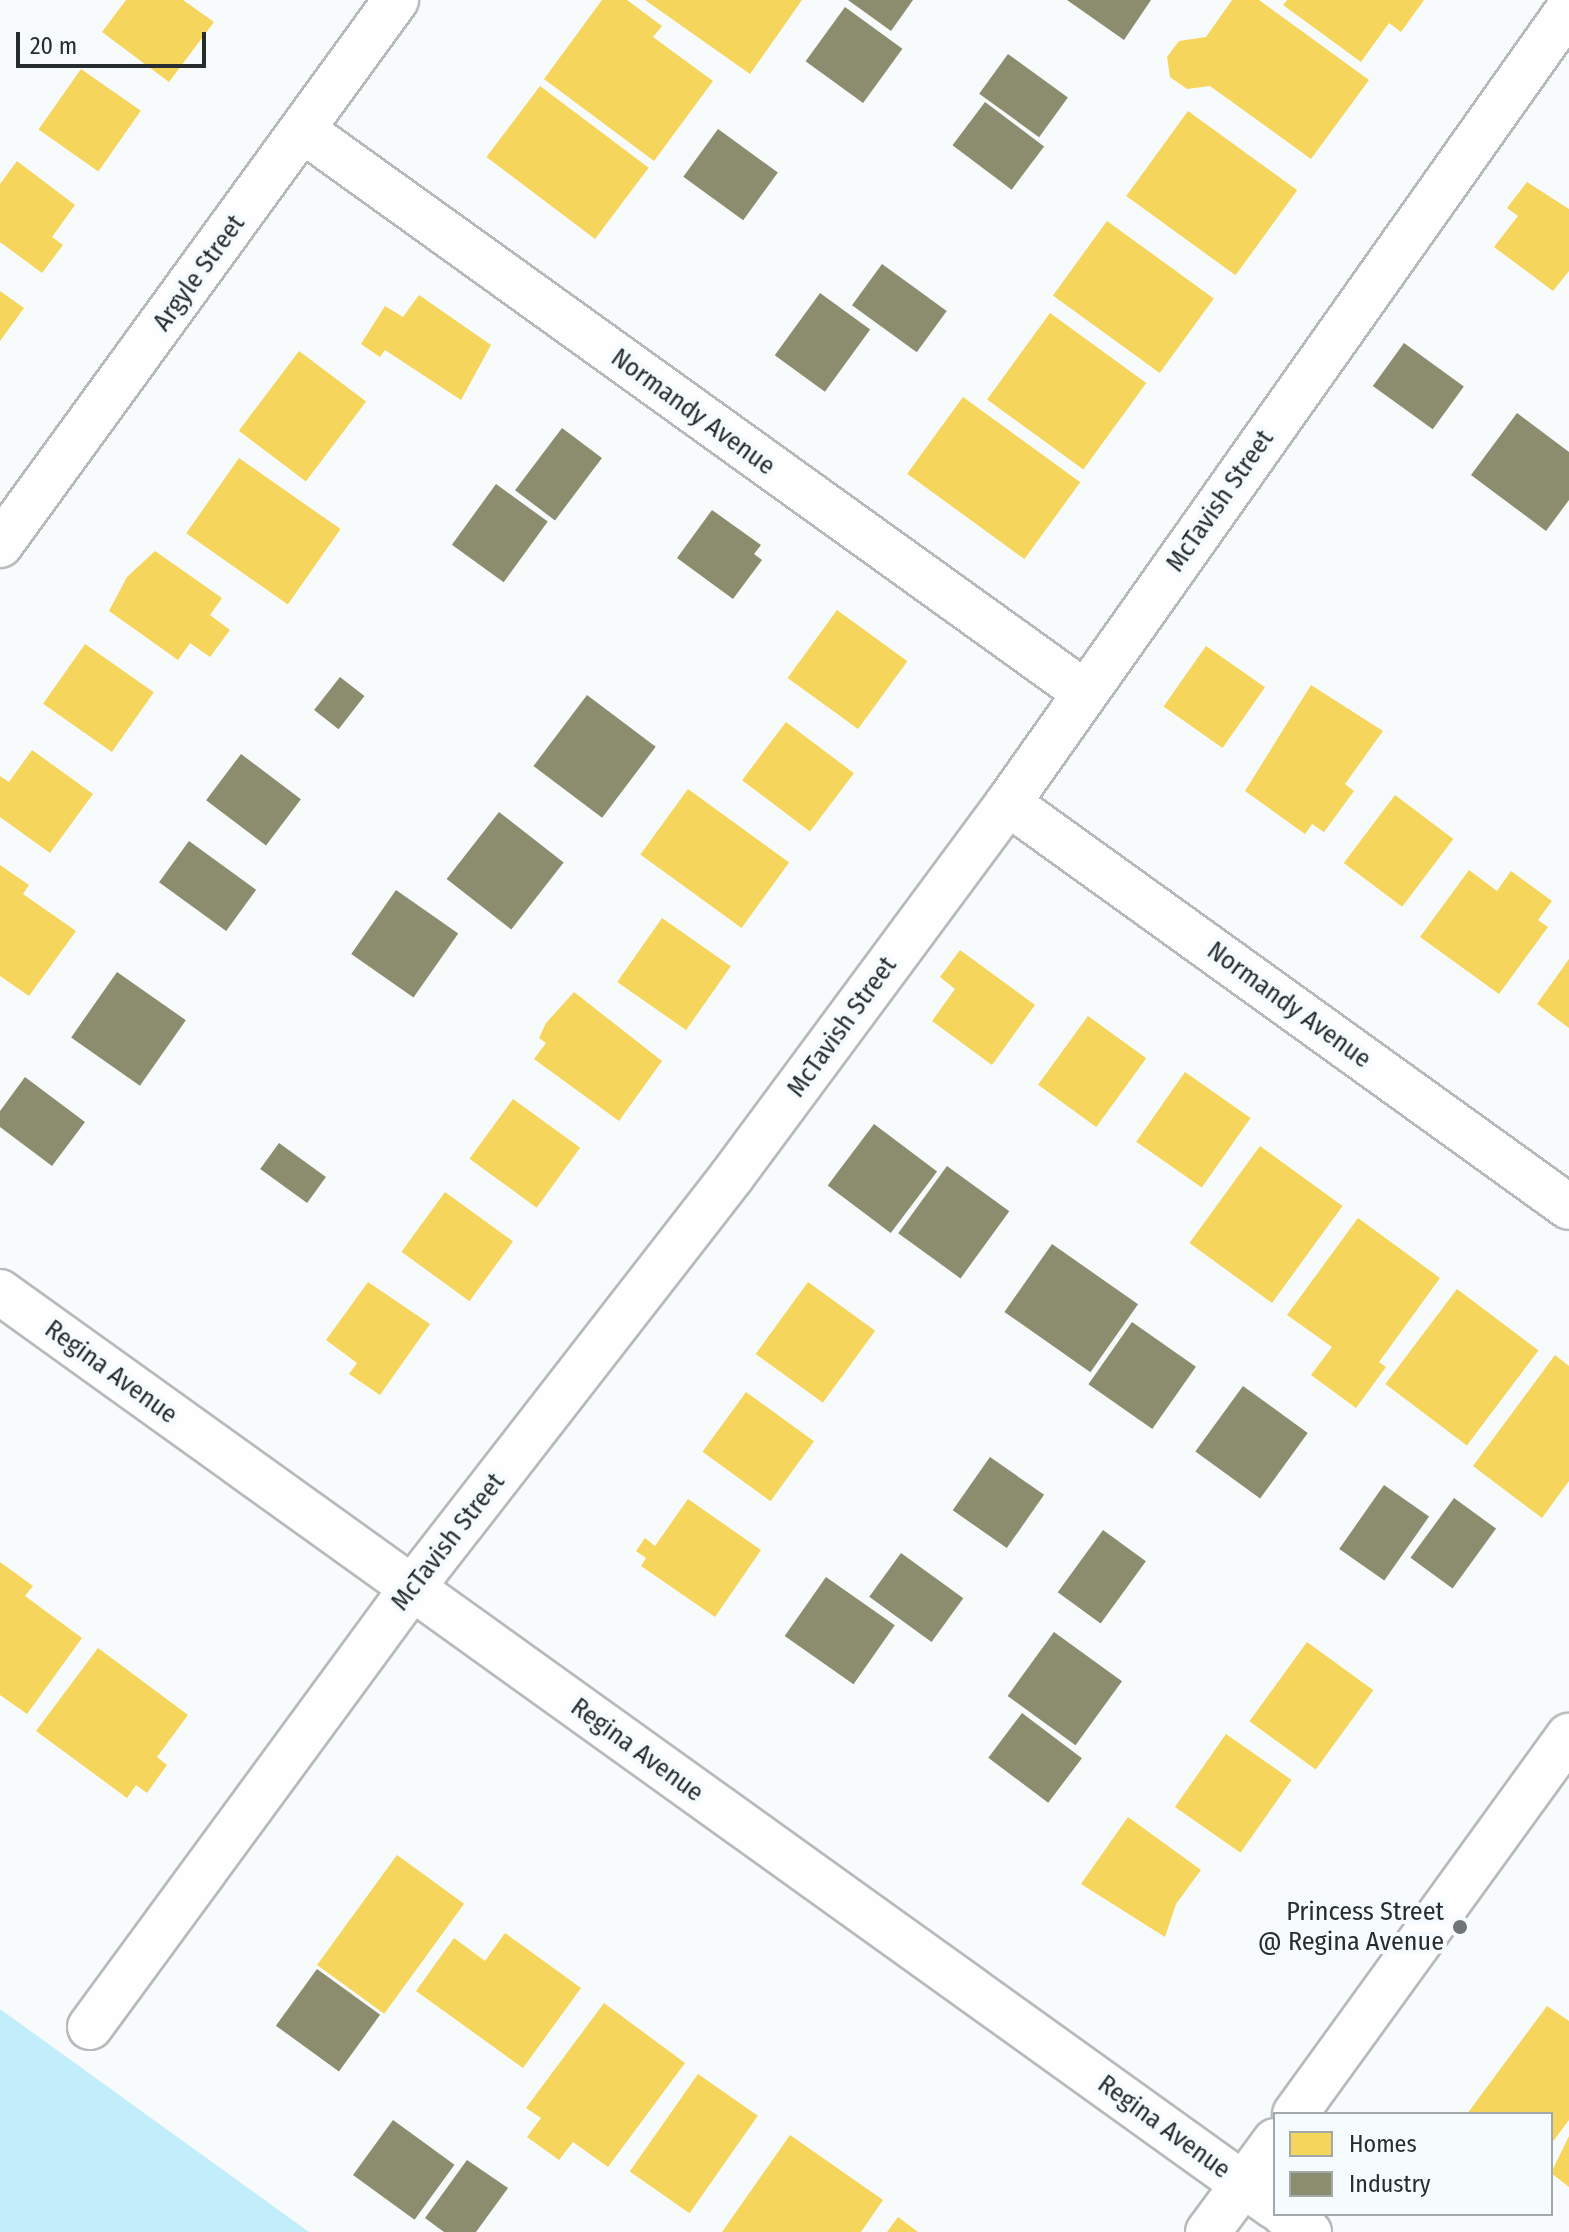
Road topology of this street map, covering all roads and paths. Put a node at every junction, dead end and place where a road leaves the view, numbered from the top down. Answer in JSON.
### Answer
{"nodes":[{"id":1,"x":396,"y":0,"type":"edge"},
{"id":2,"x":1569,"y":9,"type":"edge"},
{"id":3,"x":304,"y":131,"type":"junction"},
{"id":4,"x":0,"y":545,"type":"edge"},
{"id":5,"x":1084,"y":692,"type":"junction"},
{"id":6,"x":1008,"y":803,"type":"junction"},
{"id":7,"x":1569,"y":1207,"type":"edge"},
{"id":8,"x":0,"y":1292,"type":"edge"},
{"id":9,"x":412,"y":1588,"type":"junction"},
{"id":10,"x":1569,"y":1736,"type":"edge"},
{"id":11,"x":90,"y":2027,"type":"dead end"},
{"id":12,"x":1296,"y":2112,"type":"edge"},
{"id":13,"x":1273,"y":2148,"type":"edge"},
{"id":14,"x":1259,"y":2196,"type":"edge"},
{"id":15,"x":1287,"y":2216,"type":"edge"},
{"id":16,"x":1208,"y":2232,"type":"edge"},
{"id":17,"x":1309,"y":2232,"type":"edge"}],
"edges":[{"from":1,"to":3,"type":"street","name":"Argyle Street"},
{"from":2,"to":5,"type":"street","name":"McTavish Street"},
{"from":3,"to":4,"type":"street","name":"Argyle Street"},
{"from":3,"to":5,"type":"street","name":"Normandy Avenue"},
{"from":5,"to":6,"type":"street","name":"McTavish Street"},
{"from":6,"to":7,"type":"street","name":"Normandy Avenue"},
{"from":6,"to":9,"type":"street","name":"McTavish Street"},
{"from":8,"to":9,"type":"street","name":"Regina Avenue"},
{"from":9,"to":11,"type":"street","name":"McTavish Street"},
{"from":9,"to":14,"type":"street","name":"Regina Avenue"},
{"from":10,"to":12,"type":"street"},
{"from":13,"to":14,"type":"street"},
{"from":14,"to":16,"type":"street"},
{"from":15,"to":17,"type":"street"}]}
